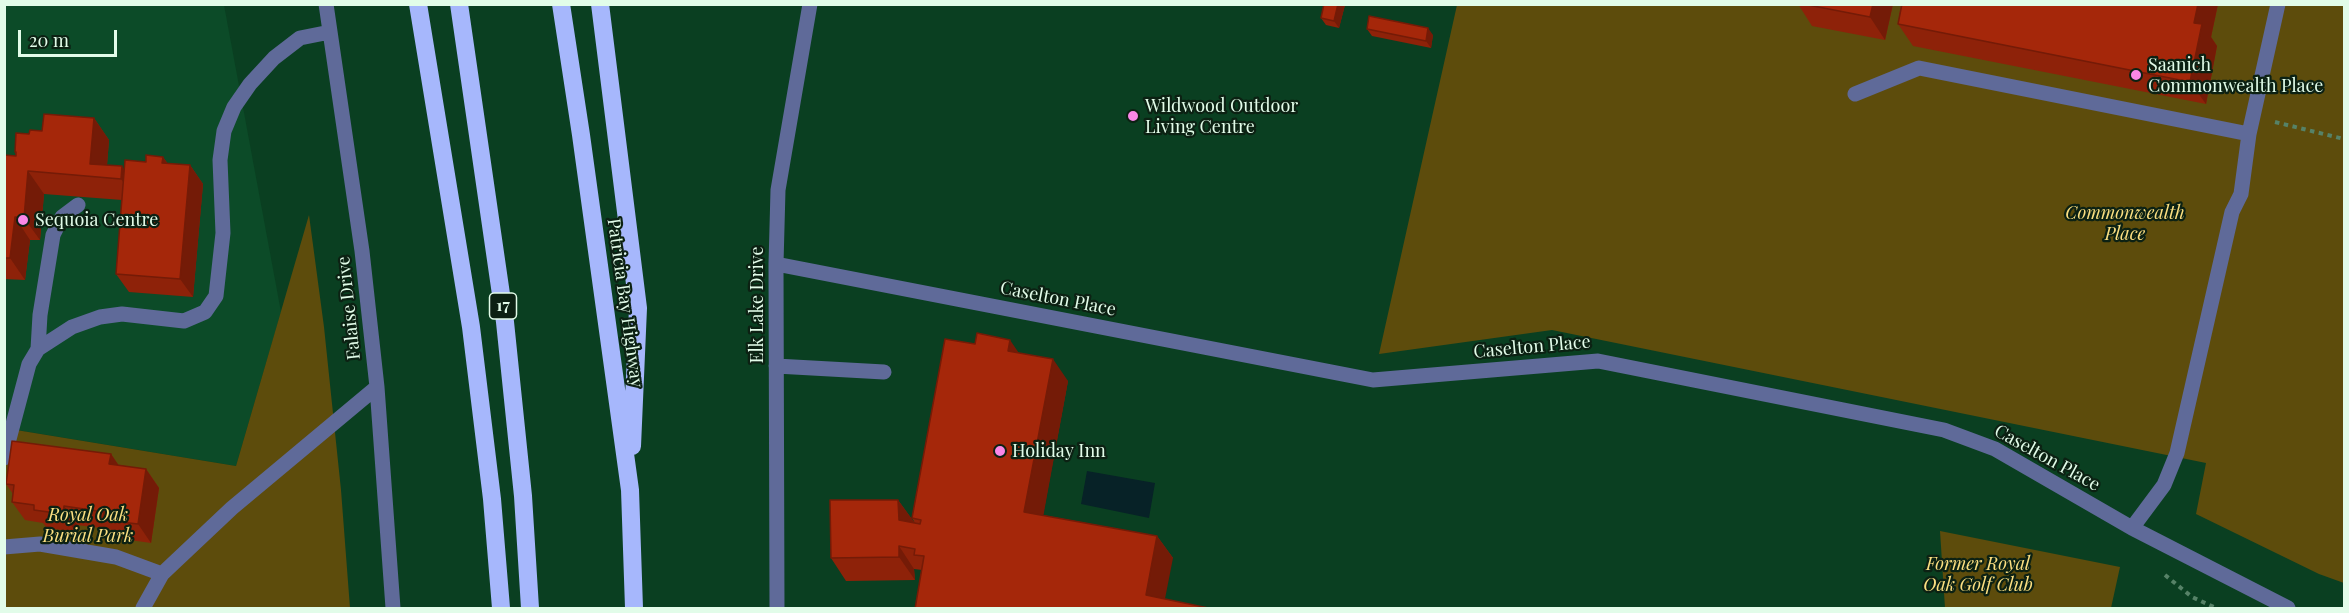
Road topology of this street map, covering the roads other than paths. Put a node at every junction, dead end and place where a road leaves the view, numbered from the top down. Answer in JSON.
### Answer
{"nodes":[{"id":1,"x":326,"y":4,"type":"edge"},
{"id":2,"x":418,"y":4,"type":"edge"},
{"id":3,"x":459,"y":4,"type":"edge"},
{"id":4,"x":561,"y":4,"type":"edge"},
{"id":5,"x":600,"y":4,"type":"edge"},
{"id":6,"x":810,"y":4,"type":"edge"},
{"id":7,"x":2278,"y":4,"type":"edge"},
{"id":8,"x":330,"y":32,"type":"junction"},
{"id":9,"x":1854,"y":94,"type":"dead end"},
{"id":10,"x":2249,"y":134,"type":"junction"},
{"id":11,"x":78,"y":205,"type":"dead end"},
{"id":12,"x":776,"y":264,"type":"junction"},
{"id":13,"x":38,"y":349,"type":"junction"},
{"id":14,"x":776,"y":366,"type":"junction"},
{"id":15,"x":884,"y":372,"type":"dead end"},
{"id":16,"x":377,"y":387,"type":"junction"},
{"id":17,"x":4,"y":458,"type":"edge"},
{"id":18,"x":630,"y":490,"type":"junction"},
{"id":19,"x":2133,"y":528,"type":"junction"},
{"id":20,"x":4,"y":547,"type":"edge"},
{"id":21,"x":162,"y":574,"type":"junction"},
{"id":22,"x":143,"y":609,"type":"edge"},
{"id":23,"x":393,"y":609,"type":"edge"},
{"id":24,"x":501,"y":609,"type":"edge"},
{"id":25,"x":530,"y":609,"type":"edge"},
{"id":26,"x":634,"y":609,"type":"edge"},
{"id":27,"x":777,"y":609,"type":"edge"},
{"id":28,"x":2288,"y":609,"type":"edge"}],
"edges":[{"from":1,"to":8,"type":"street","name":"Falaise Drive"},
{"from":2,"to":24,"type":"highway"},
{"from":3,"to":25,"type":"highway","number":"17"},
{"from":4,"to":18,"type":"highway","name":"Patricia Bay Highway"},
{"from":5,"to":18,"type":"highway"},
{"from":6,"to":12,"type":"street","name":"Elk Lake Drive"},
{"from":7,"to":10,"type":"street"},
{"from":8,"to":13,"type":"street"},
{"from":8,"to":16,"type":"street","name":"Falaise Drive"},
{"from":9,"to":10,"type":"street"},
{"from":10,"to":19,"type":"street"},
{"from":11,"to":13,"type":"street"},
{"from":12,"to":14,"type":"street","name":"Elk Lake Drive"},
{"from":12,"to":19,"type":"street","name":"Caselton Place"},
{"from":13,"to":17,"type":"street"},
{"from":14,"to":15,"type":"street"},
{"from":14,"to":27,"type":"street","name":"Elk Lake Drive"},
{"from":16,"to":21,"type":"street"},
{"from":16,"to":23,"type":"street","name":"Falaise Drive"},
{"from":18,"to":26,"type":"highway","name":"Patricia Bay Highway"},
{"from":19,"to":28,"type":"street","name":"Caselton Place"},
{"from":20,"to":21,"type":"street"},
{"from":21,"to":22,"type":"street"}]}
